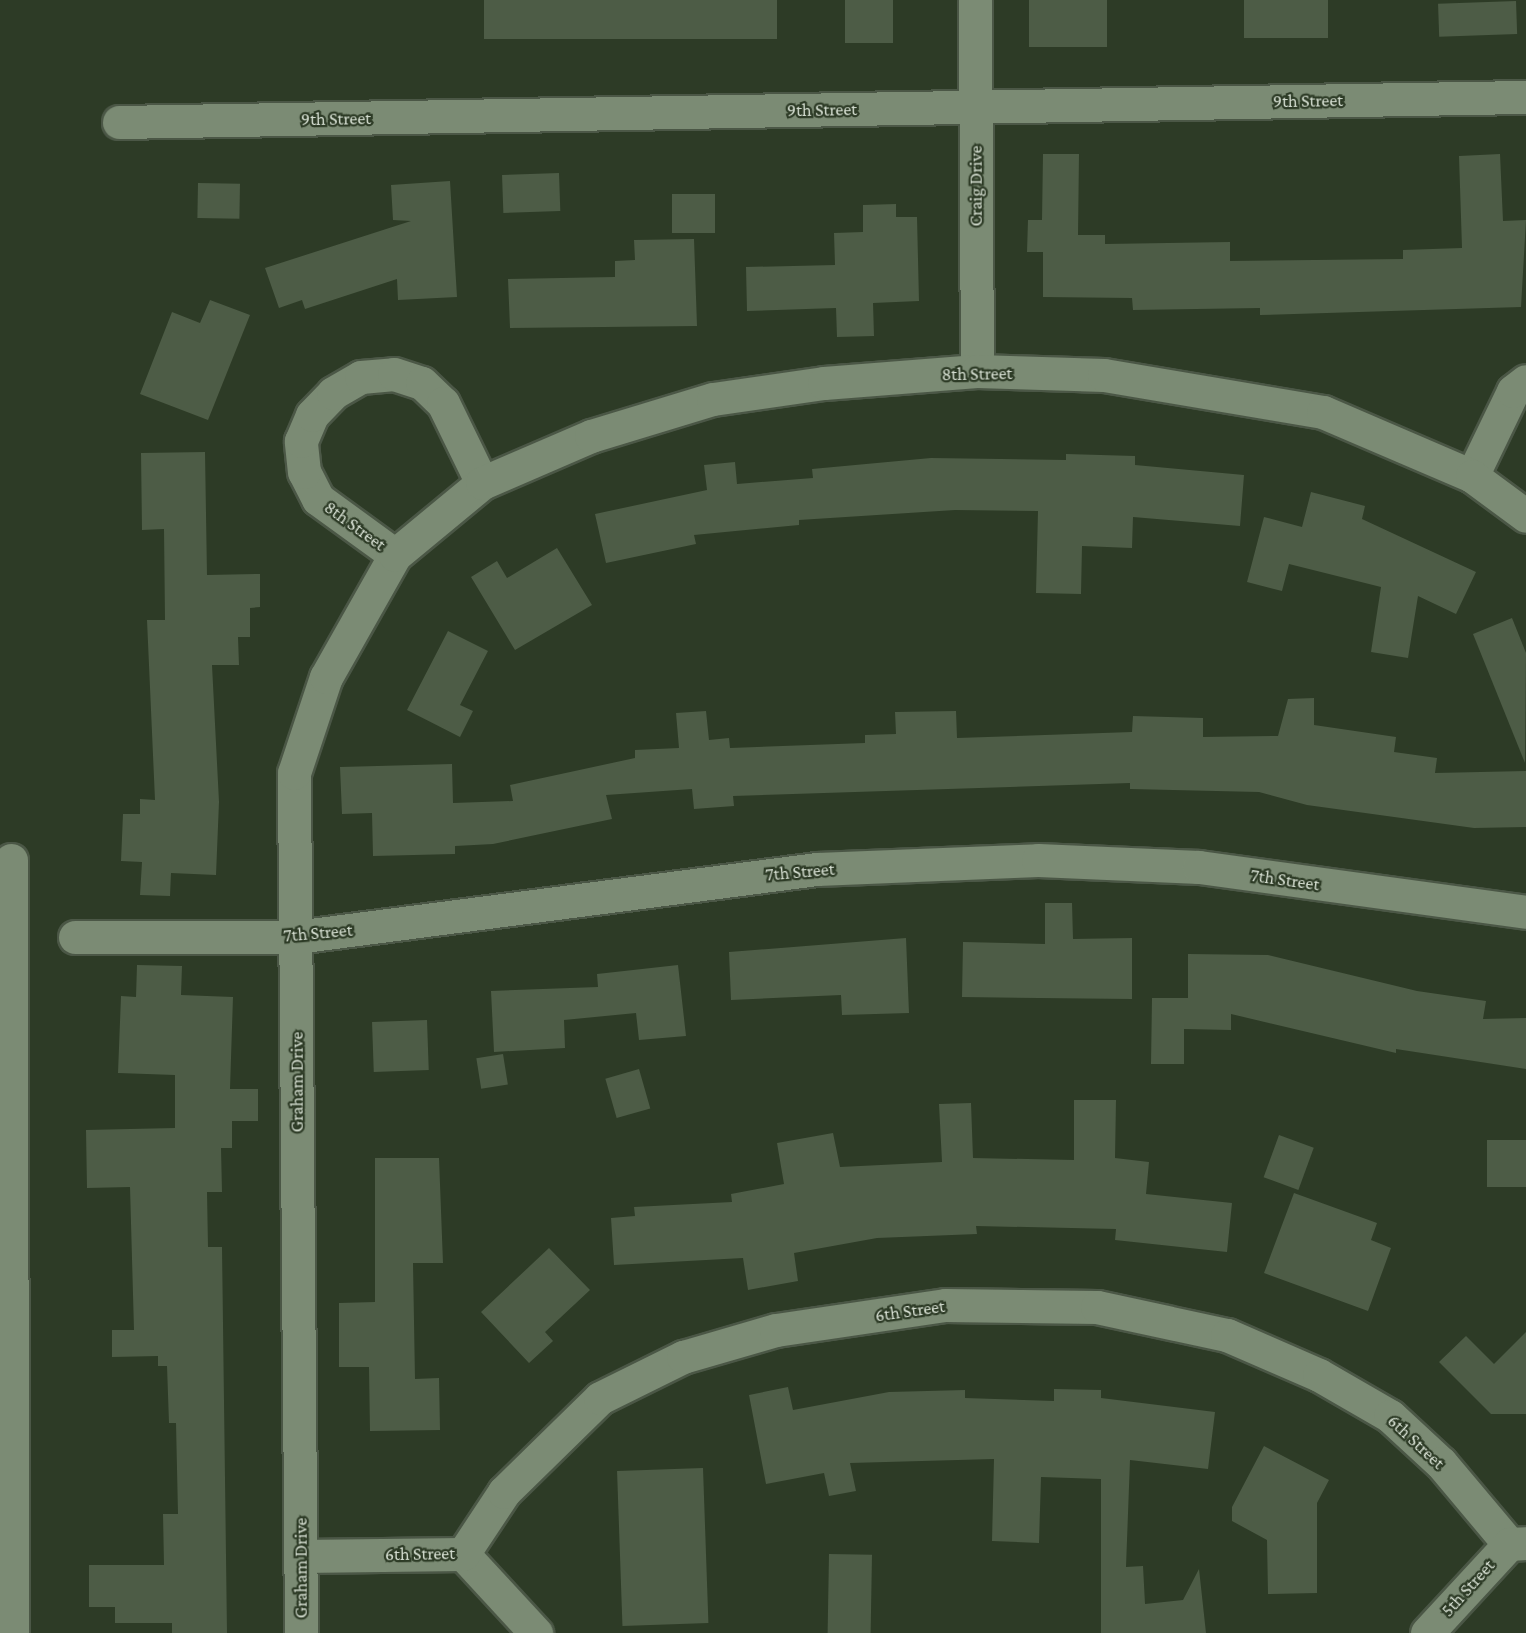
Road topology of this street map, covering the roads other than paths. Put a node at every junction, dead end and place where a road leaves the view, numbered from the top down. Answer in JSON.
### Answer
{"nodes":[{"id":1,"x":975,"y":0,"type":"edge"},
{"id":2,"x":1526,"y":98,"type":"edge"},
{"id":3,"x":975,"y":107,"type":"junction"},
{"id":4,"x":119,"y":123,"type":"dead end"},
{"id":5,"x":977,"y":372,"type":"junction"},
{"id":6,"x":1526,"y":381,"type":"edge"},
{"id":7,"x":1472,"y":476,"type":"junction"},
{"id":8,"x":482,"y":483,"type":"junction"},
{"id":9,"x":1526,"y":516,"type":"edge"},
{"id":10,"x":395,"y":555,"type":"junction"},
{"id":11,"x":11,"y":860,"type":"dead end"},
{"id":12,"x":1526,"y":912,"type":"edge"},
{"id":13,"x":75,"y":937,"type":"dead end"},
{"id":14,"x":296,"y":937,"type":"junction"},
{"id":15,"x":1517,"y":1543,"type":"edge"},
{"id":16,"x":463,"y":1554,"type":"junction"},
{"id":17,"x":301,"y":1556,"type":"junction"},
{"id":18,"x":12,"y":1633,"type":"edge"},
{"id":19,"x":301,"y":1633,"type":"edge"},
{"id":20,"x":537,"y":1633,"type":"edge"},
{"id":21,"x":1427,"y":1633,"type":"edge"}],
"edges":[{"from":1,"to":3,"type":"street","name":"Craig Drive"},
{"from":2,"to":3,"type":"street","name":"9th Street"},
{"from":3,"to":4,"type":"street","name":"9th Street"},
{"from":3,"to":5,"type":"street","name":"Craig Drive"},
{"from":5,"to":7,"type":"street","name":"8th Street"},
{"from":5,"to":8,"type":"street","name":"8th Street"},
{"from":6,"to":7,"type":"street"},
{"from":7,"to":9,"type":"street","name":"8th Street"},
{"from":8,"to":10,"type":"street","name":"8th Street"},
{"from":8,"to":10,"type":"street","name":"8th Street"},
{"from":10,"to":14,"type":"street","name":"Graham Drive"},
{"from":11,"to":18,"type":"street"},
{"from":12,"to":14,"type":"street","name":"7th Street"},
{"from":13,"to":14,"type":"street","name":"7th Street"},
{"from":14,"to":17,"type":"street","name":"Graham Drive"},
{"from":15,"to":16,"type":"street","name":"6th Street"},
{"from":15,"to":21,"type":"street","name":"5th Street"},
{"from":16,"to":17,"type":"street","name":"6th Street"},
{"from":16,"to":20,"type":"street"},
{"from":17,"to":19,"type":"street","name":"Graham Drive"}]}
